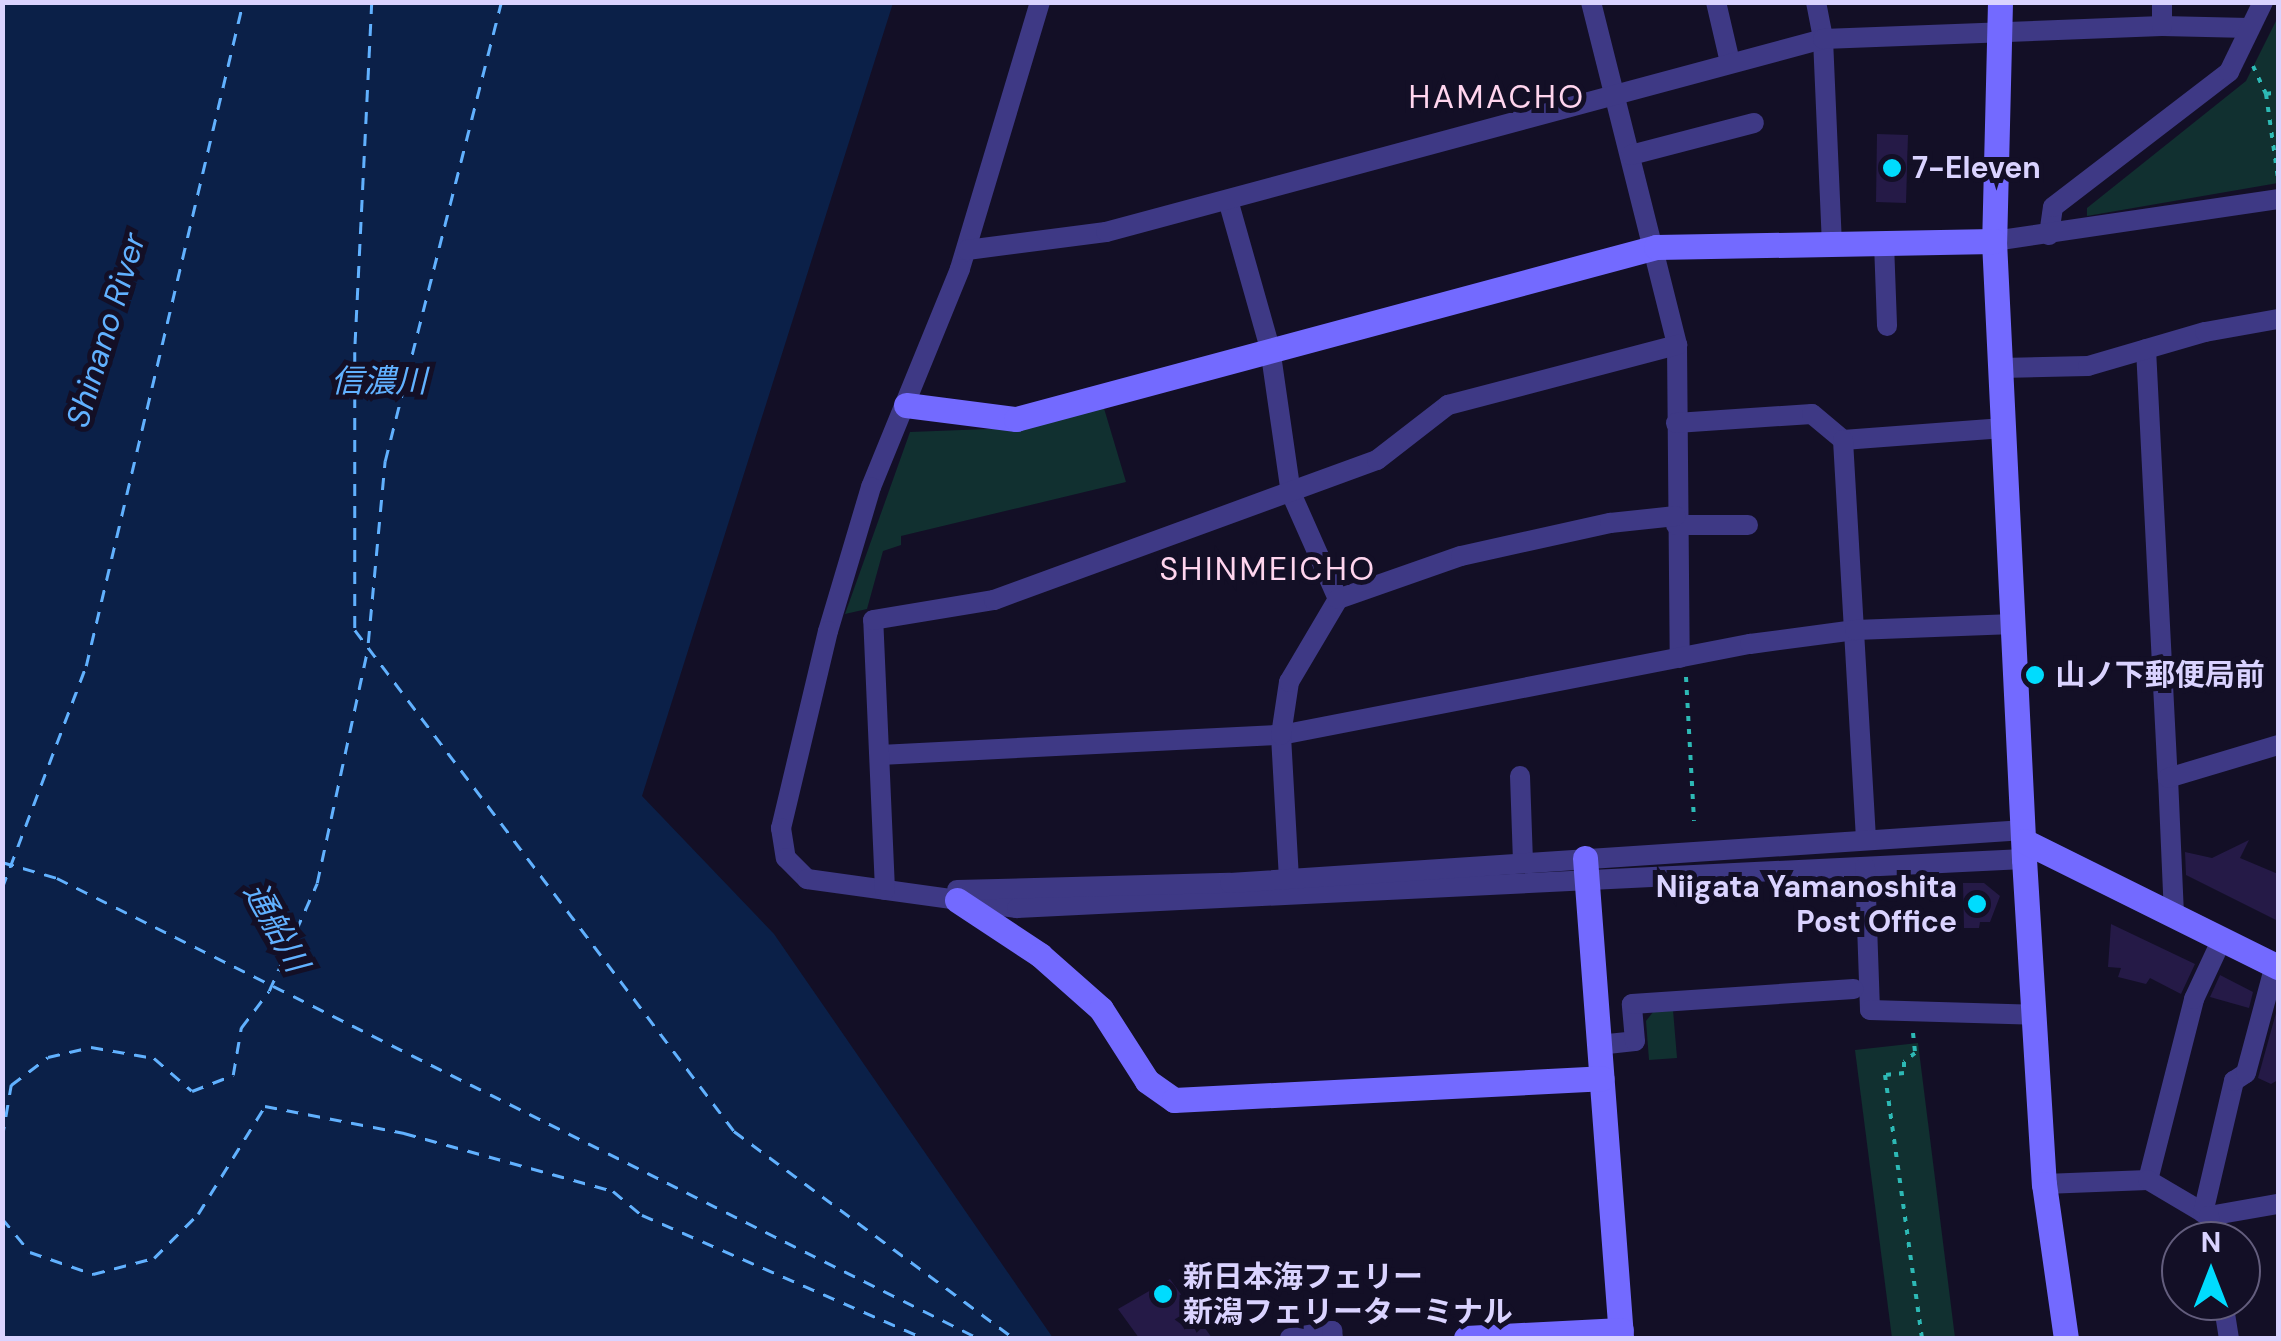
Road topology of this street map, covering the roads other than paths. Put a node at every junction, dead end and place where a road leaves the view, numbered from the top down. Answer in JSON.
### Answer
{"nodes":[{"id":1,"x":1040,"y":2,"type":"edge"},
{"id":2,"x":1591,"y":2,"type":"edge"},
{"id":3,"x":1716,"y":2,"type":"edge"},
{"id":4,"x":1816,"y":2,"type":"edge"},
{"id":5,"x":2162,"y":2,"type":"edge"},
{"id":6,"x":2263,"y":2,"type":"edge"},
{"id":7,"x":2000,"y":15,"type":"edge"},
{"id":8,"x":2162,"y":26,"type":"junction"},
{"id":9,"x":2246,"y":36,"type":"junction"},
{"id":10,"x":1824,"y":39,"type":"junction"},
{"id":11,"x":1730,"y":62,"type":"junction"},
{"id":12,"x":1615,"y":94,"type":"junction"},
{"id":13,"x":1754,"y":123,"type":"dead end"},
{"id":14,"x":1631,"y":156,"type":"junction"},
{"id":15,"x":2278,"y":199,"type":"edge"},
{"id":16,"x":1228,"y":200,"type":"junction"},
{"id":17,"x":2049,"y":235,"type":"junction"},
{"id":18,"x":1994,"y":241,"type":"junction"},
{"id":19,"x":1884,"y":243,"type":"junction"},
{"id":20,"x":1832,"y":244,"type":"junction"},
{"id":21,"x":1656,"y":247,"type":"junction"},
{"id":22,"x":966,"y":250,"type":"junction"},
{"id":23,"x":2278,"y":319,"type":"edge"},
{"id":24,"x":1887,"y":326,"type":"dead end"},
{"id":25,"x":1677,"y":345,"type":"junction"},
{"id":26,"x":1270,"y":348,"type":"junction"},
{"id":27,"x":2146,"y":350,"type":"junction"},
{"id":28,"x":2001,"y":368,"type":"junction"},
{"id":29,"x":906,"y":405,"type":"junction"},
{"id":30,"x":1676,"y":423,"type":"junction"},
{"id":31,"x":2004,"y":428,"type":"junction"},
{"id":32,"x":1843,"y":440,"type":"junction"},
{"id":33,"x":1291,"y":494,"type":"junction"},
{"id":34,"x":1676,"y":521,"type":"junction"},
{"id":35,"x":1748,"y":525,"type":"dead end"},
{"id":36,"x":1338,"y":599,"type":"junction"},
{"id":37,"x":2014,"y":624,"type":"junction"},
{"id":38,"x":1854,"y":630,"type":"junction"},
{"id":39,"x":1682,"y":658,"type":"junction"},
{"id":40,"x":1281,"y":735,"type":"junction"},
{"id":41,"x":2278,"y":745,"type":"edge"},
{"id":42,"x":880,"y":755,"type":"junction"},
{"id":43,"x":1520,"y":776,"type":"dead end"},
{"id":44,"x":2168,"y":778,"type":"junction"},
{"id":45,"x":1866,"y":839,"type":"junction"},
{"id":46,"x":2024,"y":843,"type":"junction"},
{"id":47,"x":1523,"y":862,"type":"junction"},
{"id":48,"x":1864,"y":867,"type":"junction"},
{"id":49,"x":1585,"y":870,"type":"junction"},
{"id":50,"x":1289,"y":879,"type":"junction"},
{"id":51,"x":892,"y":892,"type":"junction"},
{"id":52,"x":957,"y":900,"type":"junction"},
{"id":53,"x":2174,"y":915,"type":"junction"},
{"id":54,"x":2222,"y":939,"type":"junction"},
{"id":55,"x":2277,"y":966,"type":"edge"},
{"id":56,"x":1853,"y":989,"type":"dead end"},
{"id":57,"x":2035,"y":1014,"type":"junction"},
{"id":58,"x":1598,"y":1044,"type":"junction"},
{"id":59,"x":1601,"y":1078,"type":"junction"},
{"id":60,"x":2148,"y":1180,"type":"junction"},
{"id":61,"x":2044,"y":1184,"type":"junction"},
{"id":62,"x":2278,"y":1204,"type":"edge"},
{"id":63,"x":2206,"y":1214,"type":"junction"},
{"id":64,"x":2208,"y":1221,"type":"edge"},
{"id":65,"x":1621,"y":1334,"type":"edge"},
{"id":66,"x":1290,"y":1338,"type":"edge"},
{"id":67,"x":1333,"y":1338,"type":"edge"},
{"id":68,"x":1466,"y":1338,"type":"edge"},
{"id":69,"x":2066,"y":1338,"type":"edge"}],
"edges":[{"from":1,"to":22,"type":"street"},
{"from":2,"to":12,"type":"street"},
{"from":3,"to":11,"type":"street"},
{"from":4,"to":10,"type":"street"},
{"from":5,"to":8,"type":"street"},
{"from":6,"to":9,"type":"street"},
{"from":7,"to":8,"type":"street"},
{"from":7,"to":10,"type":"street"},
{"from":7,"to":18,"type":"street"},
{"from":8,"to":9,"type":"street"},
{"from":9,"to":17,"type":"street"},
{"from":10,"to":11,"type":"street"},
{"from":10,"to":20,"type":"street"},
{"from":11,"to":12,"type":"street"},
{"from":12,"to":14,"type":"street"},
{"from":12,"to":16,"type":"street"},
{"from":13,"to":14,"type":"street"},
{"from":14,"to":21,"type":"street"},
{"from":15,"to":17,"type":"street"},
{"from":16,"to":22,"type":"street"},
{"from":16,"to":26,"type":"street"},
{"from":17,"to":18,"type":"street"},
{"from":18,"to":19,"type":"street"},
{"from":18,"to":28,"type":"street"},
{"from":19,"to":20,"type":"street"},
{"from":19,"to":24,"type":"street"},
{"from":20,"to":21,"type":"street"},
{"from":21,"to":25,"type":"street"},
{"from":21,"to":26,"type":"street"},
{"from":22,"to":29,"type":"street"},
{"from":23,"to":27,"type":"street"},
{"from":25,"to":30,"type":"street"},
{"from":25,"to":33,"type":"street"},
{"from":26,"to":29,"type":"street"},
{"from":26,"to":33,"type":"street"},
{"from":27,"to":28,"type":"street"},
{"from":27,"to":44,"type":"street"},
{"from":28,"to":31,"type":"street"},
{"from":29,"to":51,"type":"street"},
{"from":30,"to":32,"type":"street"},
{"from":30,"to":34,"type":"street"},
{"from":31,"to":32,"type":"street"},
{"from":31,"to":37,"type":"street"},
{"from":32,"to":38,"type":"street"},
{"from":33,"to":36,"type":"street"},
{"from":33,"to":42,"type":"street"},
{"from":34,"to":35,"type":"street"},
{"from":34,"to":36,"type":"street"},
{"from":34,"to":39,"type":"street"},
{"from":36,"to":40,"type":"street"},
{"from":37,"to":38,"type":"street"},
{"from":37,"to":46,"type":"street"},
{"from":38,"to":39,"type":"street"},
{"from":38,"to":45,"type":"street"},
{"from":39,"to":40,"type":"street"},
{"from":40,"to":42,"type":"street"},
{"from":40,"to":50,"type":"street"},
{"from":41,"to":44,"type":"street"},
{"from":42,"to":51,"type":"street"},
{"from":43,"to":47,"type":"street"},
{"from":44,"to":53,"type":"street"},
{"from":45,"to":46,"type":"street"},
{"from":45,"to":49,"type":"street"},
{"from":46,"to":48,"type":"street"},
{"from":46,"to":53,"type":"street"},
{"from":46,"to":57,"type":"street"},
{"from":47,"to":49,"type":"street"},
{"from":47,"to":50,"type":"street"},
{"from":48,"to":49,"type":"street"},
{"from":48,"to":57,"type":"street"},
{"from":49,"to":52,"type":"street"},
{"from":49,"to":58,"type":"street"},
{"from":50,"to":51,"type":"street"},
{"from":51,"to":52,"type":"street"},
{"from":52,"to":59,"type":"street"},
{"from":53,"to":54,"type":"street"},
{"from":54,"to":55,"type":"street"},
{"from":54,"to":60,"type":"street"},
{"from":55,"to":63,"type":"street"},
{"from":56,"to":58,"type":"street"},
{"from":57,"to":61,"type":"street"},
{"from":58,"to":59,"type":"street"},
{"from":59,"to":65,"type":"street"},
{"from":60,"to":61,"type":"street"},
{"from":60,"to":63,"type":"street"},
{"from":61,"to":69,"type":"street"},
{"from":62,"to":63,"type":"street"},
{"from":63,"to":64,"type":"street"},
{"from":65,"to":68,"type":"street"},
{"from":66,"to":67,"type":"street"}]}
